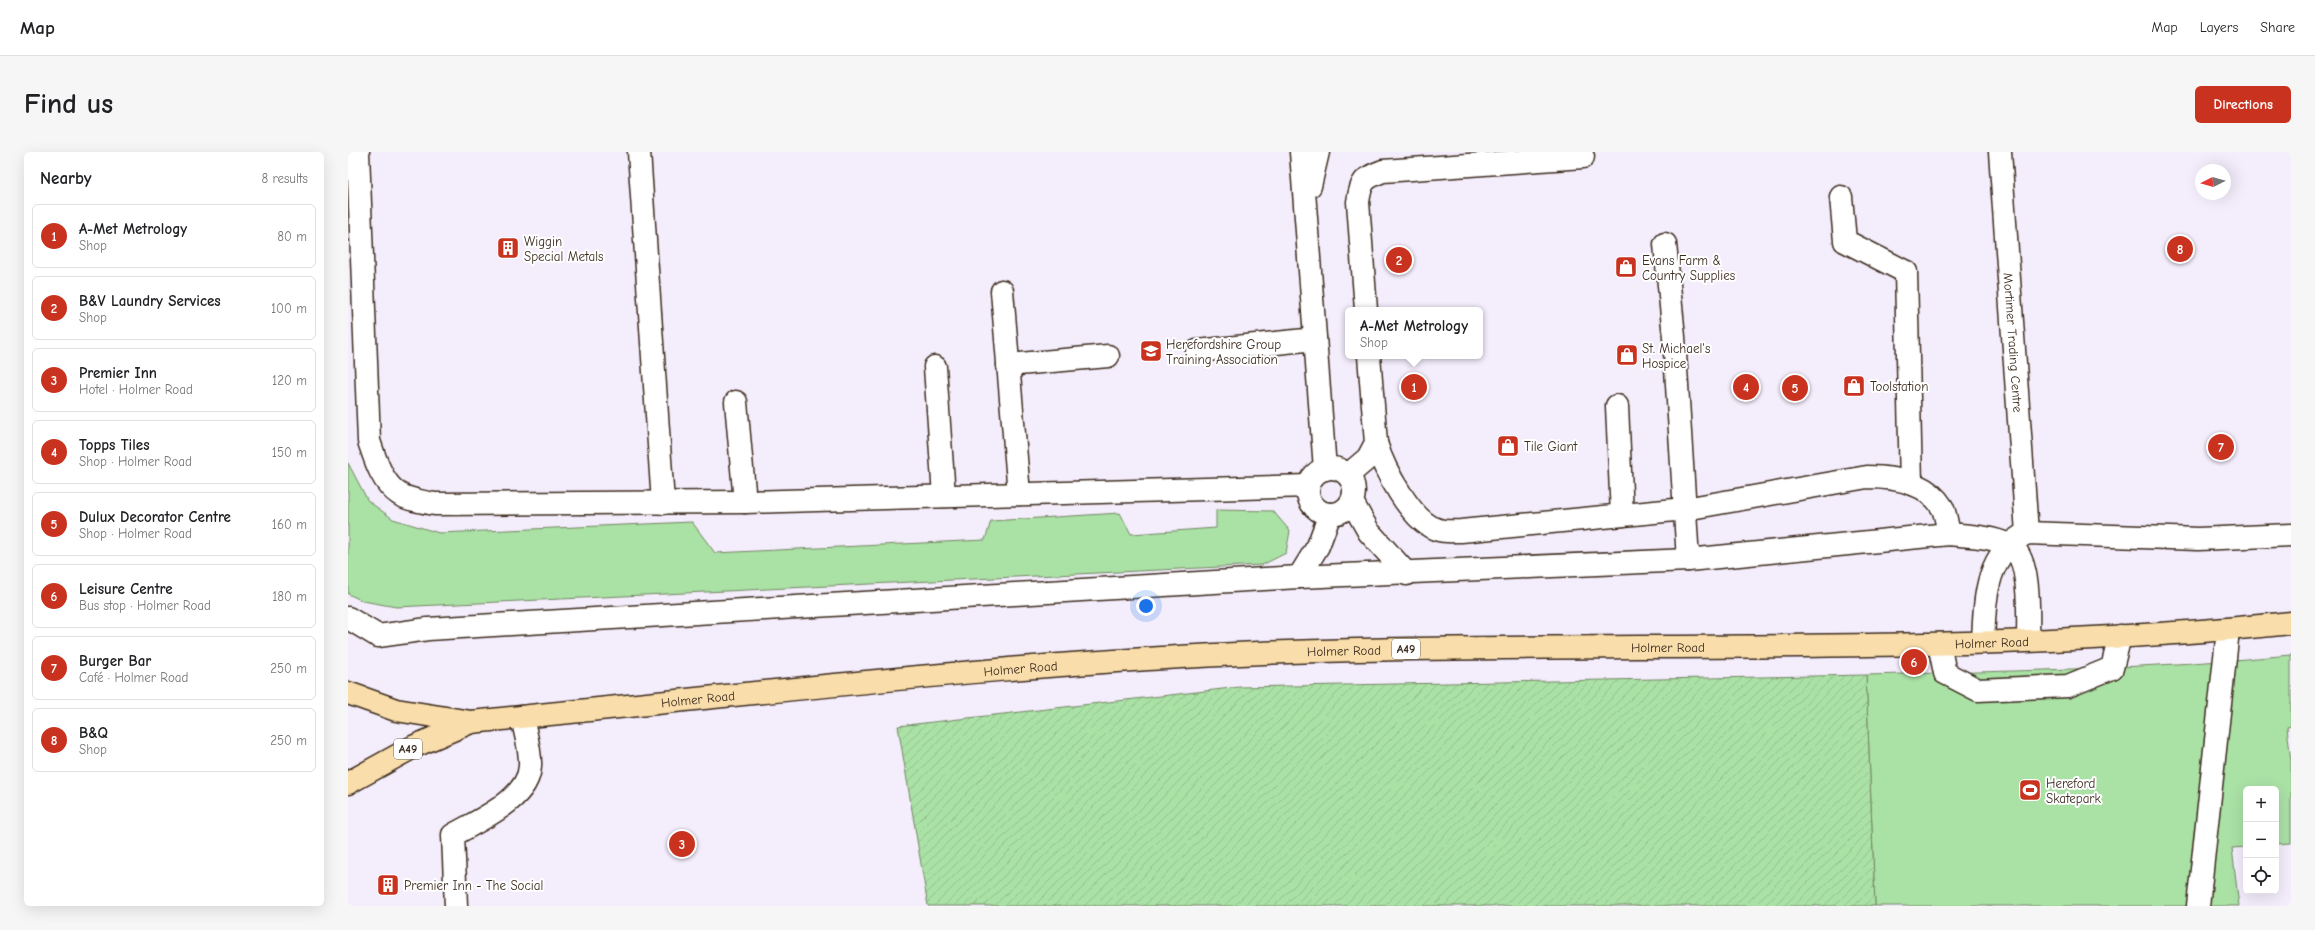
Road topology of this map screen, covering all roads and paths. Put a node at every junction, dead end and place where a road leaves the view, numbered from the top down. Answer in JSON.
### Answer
{"nodes":[{"id":1,"x":358,"y":152,"type":"edge"},
{"id":2,"x":639,"y":152,"type":"edge"},
{"id":3,"x":1301,"y":152,"type":"edge"},
{"id":4,"x":1318,"y":152,"type":"edge"},
{"id":5,"x":2000,"y":152,"type":"edge"},
{"id":6,"x":1584,"y":157,"type":"dead end"},
{"id":7,"x":1841,"y":197,"type":"dead end"},
{"id":8,"x":1666,"y":244,"type":"dead end"},
{"id":9,"x":1310,"y":264,"type":"junction"},
{"id":10,"x":1002,"y":291,"type":"dead end"},
{"id":11,"x":1366,"y":307,"type":"edge"},
{"id":12,"x":1315,"y":339,"type":"junction"},
{"id":13,"x":1197,"y":351,"type":"dead end"},
{"id":14,"x":1108,"y":356,"type":"dead end"},
{"id":15,"x":1369,"y":359,"type":"edge"},
{"id":16,"x":1008,"y":365,"type":"junction"},
{"id":17,"x":934,"y":367,"type":"dead end"},
{"id":18,"x":736,"y":402,"type":"dead end"},
{"id":19,"x":1617,"y":406,"type":"dead end"},
{"id":20,"x":1376,"y":443,"type":"junction"},
{"id":21,"x":1325,"y":469,"type":"junction"},
{"id":22,"x":1348,"y":475,"type":"junction"},
{"id":23,"x":1911,"y":484,"type":"junction"},
{"id":24,"x":1309,"y":486,"type":"junction"},
{"id":25,"x":1019,"y":494,"type":"junction"},
{"id":26,"x":944,"y":496,"type":"junction"},
{"id":27,"x":745,"y":502,"type":"junction"},
{"id":28,"x":1352,"y":502,"type":"junction"},
{"id":29,"x":663,"y":503,"type":"junction"},
{"id":30,"x":1685,"y":509,"type":"junction"},
{"id":31,"x":1330,"y":514,"type":"junction"},
{"id":32,"x":1622,"y":516,"type":"junction"},
{"id":33,"x":1949,"y":534,"type":"junction"},
{"id":34,"x":2291,"y":535,"type":"edge"},
{"id":35,"x":2018,"y":539,"type":"junction"},
{"id":36,"x":1688,"y":560,"type":"junction"},
{"id":37,"x":1407,"y":574,"type":"junction"},
{"id":38,"x":1299,"y":577,"type":"junction"},
{"id":39,"x":348,"y":618,"type":"edge"},
{"id":40,"x":2291,"y":623,"type":"edge"},
{"id":41,"x":2228,"y":630,"type":"junction"},
{"id":42,"x":2120,"y":636,"type":"junction"},
{"id":43,"x":2028,"y":640,"type":"junction"},
{"id":44,"x":1983,"y":642,"type":"junction"},
{"id":45,"x":1939,"y":644,"type":"junction"},
{"id":46,"x":348,"y":693,"type":"edge"},
{"id":47,"x":522,"y":717,"type":"junction"},
{"id":48,"x":471,"y":722,"type":"junction"},
{"id":49,"x":348,"y":783,"type":"edge"},
{"id":50,"x":456,"y":906,"type":"edge"},
{"id":51,"x":2198,"y":906,"type":"edge"}],
"edges":[{"from":1,"to":29,"type":"street"},
{"from":2,"to":29,"type":"street"},
{"from":3,"to":9,"type":"street"},
{"from":4,"to":9,"type":"street"},
{"from":5,"to":35,"type":"street","name":"Mortimer Trading Centre"},
{"from":6,"to":11,"type":"street"},
{"from":7,"to":23,"type":"street"},
{"from":8,"to":30,"type":"street"},
{"from":9,"to":12,"type":"street"},
{"from":10,"to":16,"type":"street"},
{"from":12,"to":13,"type":"street"},
{"from":12,"to":21,"type":"street"},
{"from":14,"to":16,"type":"street"},
{"from":15,"to":20,"type":"street"},
{"from":16,"to":25,"type":"street"},
{"from":17,"to":26,"type":"street"},
{"from":18,"to":27,"type":"street"},
{"from":19,"to":32,"type":"street"},
{"from":20,"to":22,"type":"street"},
{"from":20,"to":32,"type":"street"},
{"from":21,"to":22,"type":"street"},
{"from":21,"to":24,"type":"street"},
{"from":22,"to":28,"type":"street"},
{"from":23,"to":30,"type":"street"},
{"from":23,"to":33,"type":"street"},
{"from":24,"to":25,"type":"street"},
{"from":24,"to":31,"type":"street"},
{"from":25,"to":26,"type":"street"},
{"from":26,"to":27,"type":"street"},
{"from":27,"to":29,"type":"street"},
{"from":28,"to":31,"type":"street"},
{"from":28,"to":37,"type":"street"},
{"from":30,"to":32,"type":"street"},
{"from":30,"to":36,"type":"street"},
{"from":31,"to":38,"type":"street"},
{"from":33,"to":35,"type":"street"},
{"from":33,"to":36,"type":"street"},
{"from":34,"to":35,"type":"street"},
{"from":35,"to":43,"type":"street"},
{"from":35,"to":44,"type":"street"},
{"from":36,"to":37,"type":"street"},
{"from":37,"to":38,"type":"street"},
{"from":38,"to":39,"type":"street"},
{"from":40,"to":41,"type":"highway","name":"Holmer Road","number":"A49"},
{"from":41,"to":42,"type":"highway","name":"Holmer Road","number":"A49"},
{"from":41,"to":51,"type":"street"},
{"from":42,"to":43,"type":"highway","name":"Holmer Road","number":"A49"},
{"from":42,"to":45,"type":"street"},
{"from":43,"to":44,"type":"highway","name":"Holmer Road","number":"A49"},
{"from":44,"to":45,"type":"highway","name":"Holmer Road","number":"A49"},
{"from":45,"to":47,"type":"highway","name":"Holmer Road","number":"A49"},
{"from":46,"to":48,"type":"highway","name":"Holmer Road","number":"A49"},
{"from":47,"to":48,"type":"highway","name":"Holmer Road","number":"A49"},
{"from":47,"to":50,"type":"street"},
{"from":48,"to":49,"type":"highway","name":"Holmer Road","number":"A49"}]}
